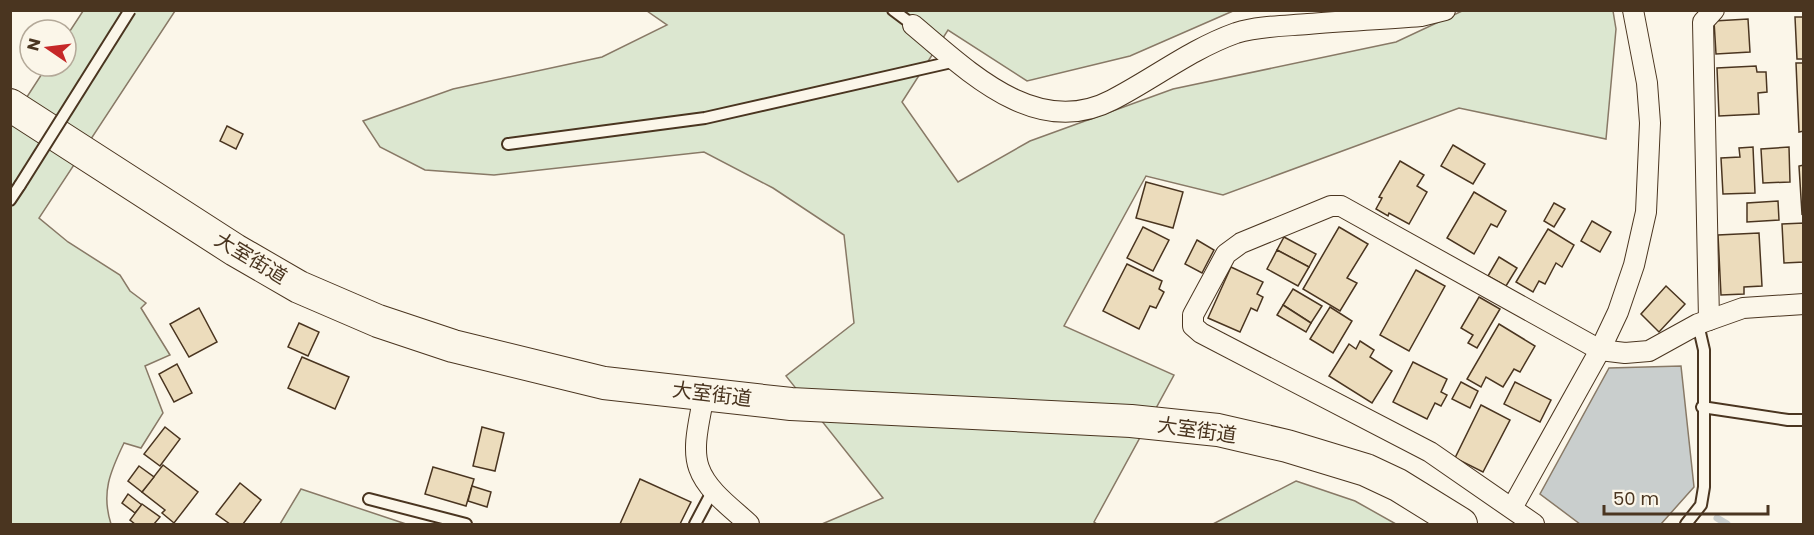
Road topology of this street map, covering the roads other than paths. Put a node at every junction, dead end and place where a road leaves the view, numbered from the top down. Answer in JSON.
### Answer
{"nodes":[{"id":1,"x":130,"y":10,"type":"edge"},
{"id":2,"x":893,"y":10,"type":"edge"},
{"id":3,"x":1445,"y":10,"type":"edge"},
{"id":4,"x":1634,"y":10,"type":"edge"},
{"id":5,"x":1714,"y":10,"type":"edge"},
{"id":6,"x":913,"y":25,"type":"joint"},
{"id":7,"x":956,"y":61,"type":"junction"},
{"id":8,"x":10,"y":105,"type":"edge"},
{"id":9,"x":508,"y":144,"type":"dead end"},
{"id":10,"x":10,"y":200,"type":"edge"},
{"id":11,"x":1803,"y":304,"type":"edge"},
{"id":12,"x":1703,"y":322,"type":"junction"},
{"id":13,"x":1600,"y":350,"type":"junction"},
{"id":14,"x":704,"y":393,"type":"junction"},
{"id":15,"x":1702,"y":407,"type":"junction"},
{"id":16,"x":1803,"y":420,"type":"edge"},
{"id":17,"x":713,"y":490,"type":"junction"},
{"id":18,"x":369,"y":499,"type":"dead end"},
{"id":19,"x":1512,"y":508,"type":"junction"},
{"id":20,"x":466,"y":525,"type":"edge"},
{"id":21,"x":695,"y":525,"type":"edge"},
{"id":22,"x":749,"y":525,"type":"edge"},
{"id":23,"x":1461,"y":525,"type":"edge"},
{"id":24,"x":1534,"y":525,"type":"edge"},
{"id":25,"x":1686,"y":525,"type":"edge"}],
"edges":[{"from":1,"to":10,"type":"lane","bridge":true},
{"from":2,"to":6,"type":"lane"},
{"from":3,"to":7,"type":"street"},
{"from":4,"to":13,"type":"street"},
{"from":5,"to":12,"type":"street"},
{"from":6,"to":7,"type":"street"},
{"from":7,"to":9,"type":"lane"},
{"from":8,"to":14,"type":"main road","name":"大室街道"},
{"from":11,"to":12,"type":"street"},
{"from":12,"to":13,"type":"street"},
{"from":12,"to":15,"type":"lane"},
{"from":13,"to":19,"type":"street"},
{"from":13,"to":19,"type":"street"},
{"from":14,"to":17,"type":"street"},
{"from":14,"to":23,"type":"main road","name":"大室街道"},
{"from":15,"to":16,"type":"lane"},
{"from":15,"to":25,"type":"lane"},
{"from":17,"to":21,"type":"lane"},
{"from":17,"to":22,"type":"street"},
{"from":18,"to":20,"type":"lane"},
{"from":19,"to":24,"type":"street"}]}
